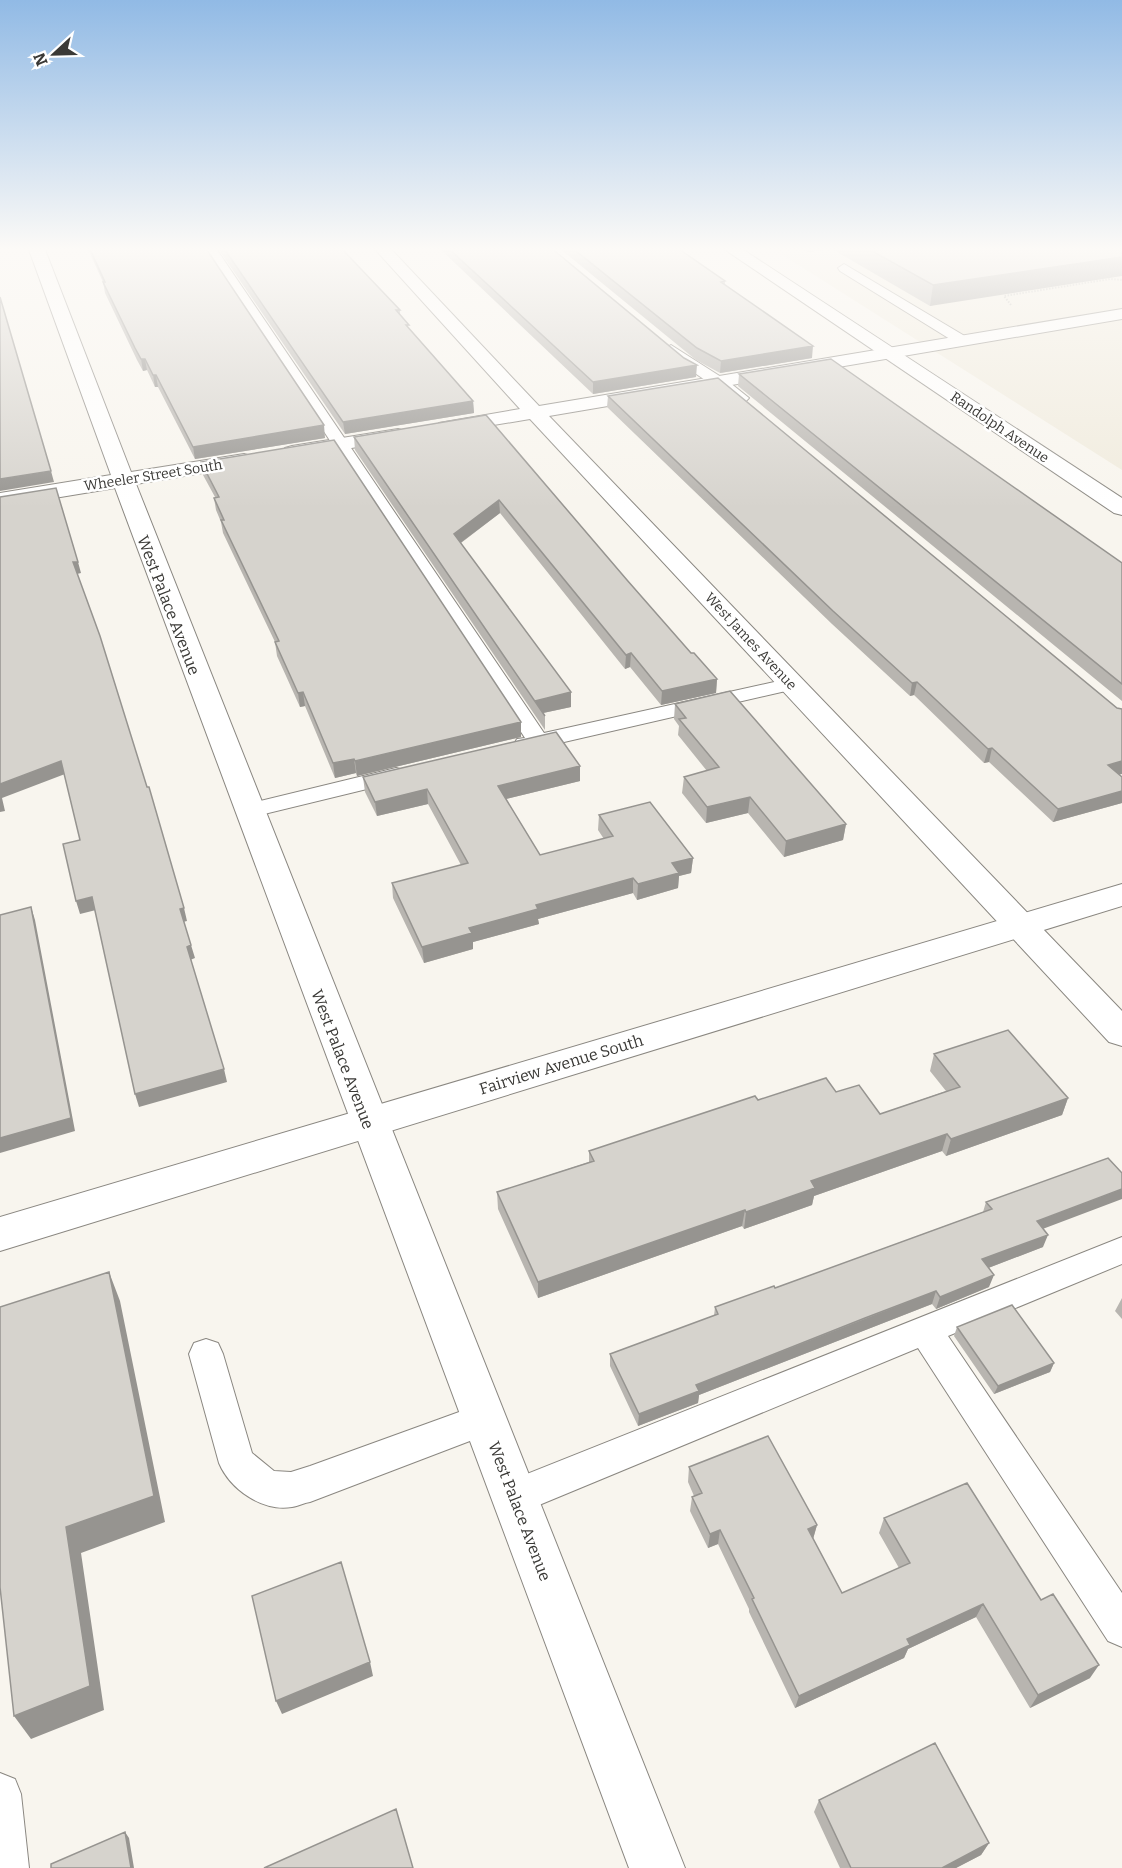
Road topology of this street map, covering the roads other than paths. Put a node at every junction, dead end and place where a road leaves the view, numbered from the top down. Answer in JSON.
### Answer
{"nodes":[{"id":1,"x":68,"y":334,"type":"edge"},
{"id":2,"x":267,"y":334,"type":"edge"},
{"id":3,"x":462,"y":334,"type":"edge"},
{"id":4,"x":861,"y":334,"type":"edge"},
{"id":5,"x":952,"y":334,"type":"edge"},
{"id":6,"x":1003,"y":334,"type":"edge"},
{"id":7,"x":655,"y":336,"type":"edge"},
{"id":8,"x":963,"y":341,"type":"junction"},
{"id":9,"x":889,"y":353,"type":"junction"},
{"id":10,"x":720,"y":381,"type":"junction"},
{"id":11,"x":754,"y":409,"type":"edge"},
{"id":12,"x":534,"y":412,"type":"junction"},
{"id":13,"x":341,"y":444,"type":"junction"},
{"id":14,"x":122,"y":480,"type":"junction"},
{"id":15,"x":0,"y":500,"type":"edge"},
{"id":16,"x":1122,"y":508,"type":"edge"},
{"id":17,"x":792,"y":684,"type":"junction"},
{"id":18,"x":538,"y":741,"type":"junction"},
{"id":19,"x":504,"y":749,"type":"edge"},
{"id":20,"x":413,"y":771,"type":"edge"},
{"id":21,"x":248,"y":811,"type":"junction"},
{"id":22,"x":1122,"y":895,"type":"edge"},
{"id":23,"x":1020,"y":926,"type":"junction"},
{"id":24,"x":1122,"y":1033,"type":"edge"},
{"id":25,"x":368,"y":1123,"type":"junction"},
{"id":26,"x":0,"y":1234,"type":"edge"},
{"id":27,"x":1122,"y":1250,"type":"edge"},
{"id":28,"x":924,"y":1329,"type":"junction"},
{"id":29,"x":206,"y":1354,"type":"dead end"},
{"id":30,"x":484,"y":1419,"type":"junction"},
{"id":31,"x":515,"y":1497,"type":"junction"},
{"id":32,"x":1122,"y":1627,"type":"edge"},
{"id":33,"x":0,"y":1794,"type":"edge"},
{"id":34,"x":7,"y":1868,"type":"edge"},
{"id":35,"x":657,"y":1868,"type":"edge"}],
"edges":[{"from":1,"to":14,"type":"street","name":"West Palace Avenue"},
{"from":2,"to":13,"type":"lane"},
{"from":3,"to":12,"type":"street","name":"West James Avenue"},
{"from":4,"to":9,"type":"street","name":"Randolph Avenue"},
{"from":5,"to":8,"type":"lane"},
{"from":6,"to":8,"type":"street","name":"Wheeler Street South"},
{"from":7,"to":10,"type":"lane"},
{"from":8,"to":9,"type":"street","name":"Wheeler Street South"},
{"from":9,"to":10,"type":"street","name":"Wheeler Street South"},
{"from":9,"to":16,"type":"street","name":"Randolph Avenue"},
{"from":10,"to":11,"type":"lane"},
{"from":10,"to":12,"type":"street","name":"Wheeler Street South"},
{"from":12,"to":13,"type":"street","name":"Wheeler Street South"},
{"from":12,"to":17,"type":"street","name":"West James Avenue"},
{"from":13,"to":14,"type":"street","name":"Wheeler Street South"},
{"from":13,"to":18,"type":"lane"},
{"from":14,"to":15,"type":"street","name":"Wheeler Street South"},
{"from":14,"to":21,"type":"street","name":"West Palace Avenue"},
{"from":17,"to":18,"type":"lane"},
{"from":17,"to":23,"type":"street","name":"West James Avenue"},
{"from":18,"to":19,"type":"lane"},
{"from":20,"to":21,"type":"lane"},
{"from":21,"to":25,"type":"street","name":"West Palace Avenue"},
{"from":22,"to":23,"type":"street","name":"Fairview Avenue South"},
{"from":23,"to":24,"type":"street","name":"West James Avenue"},
{"from":23,"to":25,"type":"street","name":"Fairview Avenue South"},
{"from":25,"to":26,"type":"street","name":"Fairview Avenue South"},
{"from":25,"to":30,"type":"street","name":"West Palace Avenue"},
{"from":27,"to":28,"type":"lane"},
{"from":28,"to":31,"type":"lane"},
{"from":28,"to":32,"type":"lane"},
{"from":29,"to":30,"type":"lane"},
{"from":30,"to":31,"type":"street","name":"West Palace Avenue"},
{"from":31,"to":35,"type":"street","name":"West Palace Avenue"},
{"from":33,"to":34,"type":"lane"}]}
